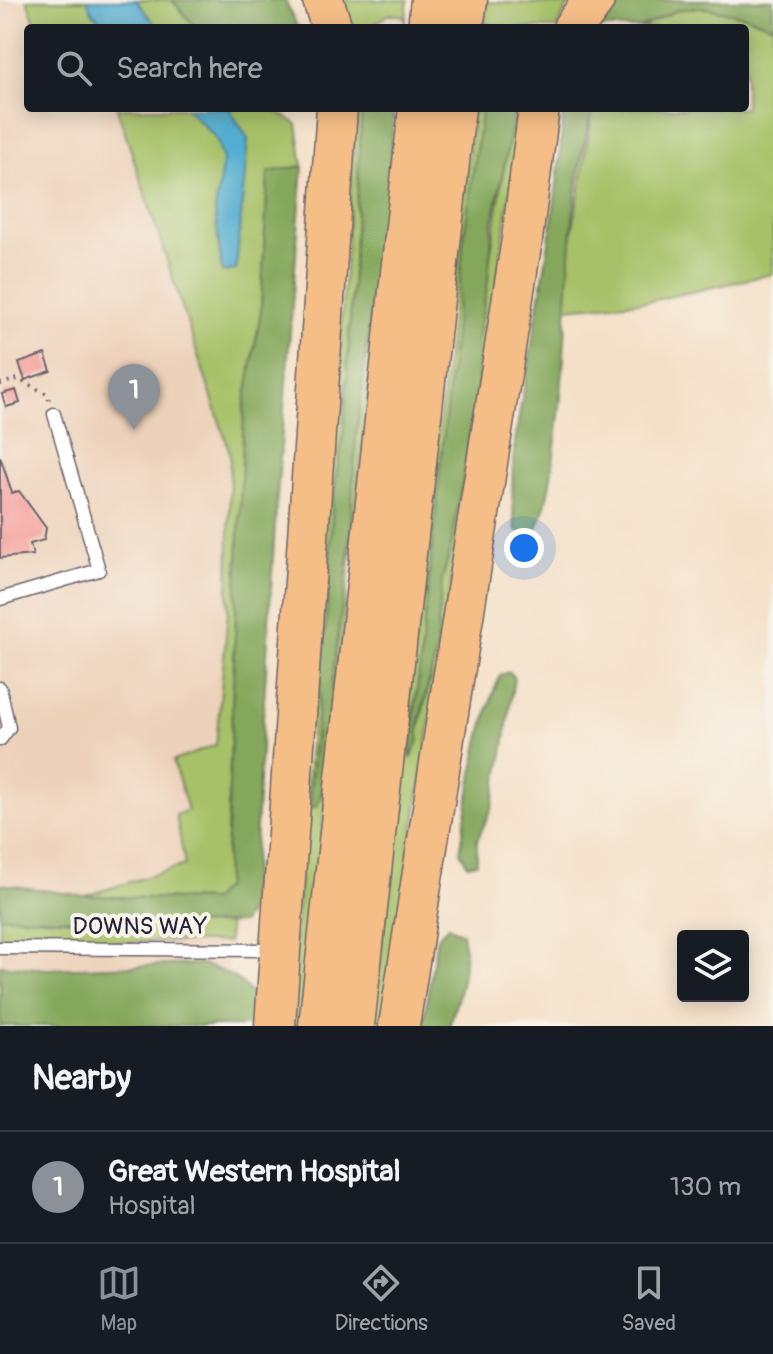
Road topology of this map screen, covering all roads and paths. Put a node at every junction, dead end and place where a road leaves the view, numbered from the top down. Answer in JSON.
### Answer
{"nodes":[{"id":1,"x":323,"y":0,"type":"edge"},
{"id":2,"x":431,"y":0,"type":"edge"},
{"id":3,"x":467,"y":0,"type":"edge"},
{"id":4,"x":594,"y":0,"type":"edge"},
{"id":5,"x":331,"y":24,"type":"edge"},
{"id":6,"x":428,"y":24,"type":"edge"},
{"id":7,"x":464,"y":24,"type":"edge"},
{"id":8,"x":576,"y":24,"type":"edge"},
{"id":9,"x":337,"y":112,"type":"edge"},
{"id":10,"x":419,"y":112,"type":"edge"},
{"id":11,"x":455,"y":112,"type":"edge"},
{"id":12,"x":538,"y":112,"type":"edge"},
{"id":13,"x":0,"y":384,"type":"edge"},
{"id":14,"x":54,"y":414,"type":"joint"},
{"id":15,"x":0,"y":599,"type":"edge"},
{"id":16,"x":0,"y":688,"type":"edge"},
{"id":17,"x":0,"y":740,"type":"edge"},
{"id":18,"x":0,"y":948,"type":"edge"},
{"id":19,"x":280,"y":950,"type":"junction"},
{"id":20,"x":275,"y":1026,"type":"edge"},
{"id":21,"x":319,"y":1026,"type":"edge"},
{"id":22,"x":354,"y":1026,"type":"edge"},
{"id":23,"x":399,"y":1026,"type":"edge"}],
"edges":[{"from":1,"to":5,"type":"highway"},
{"from":2,"to":6,"type":"highway"},
{"from":3,"to":7,"type":"highway"},
{"from":4,"to":8,"type":"highway"},
{"from":9,"to":19,"type":"highway"},
{"from":10,"to":21,"type":"highway"},
{"from":11,"to":22,"type":"highway"},
{"from":12,"to":23,"type":"highway"},
{"from":13,"to":14,"type":"path"},
{"from":14,"to":15,"type":"lane"},
{"from":16,"to":17,"type":"lane"},
{"from":18,"to":19,"type":"lane","name":"DOWNS WAY"},
{"from":19,"to":20,"type":"highway"}]}
